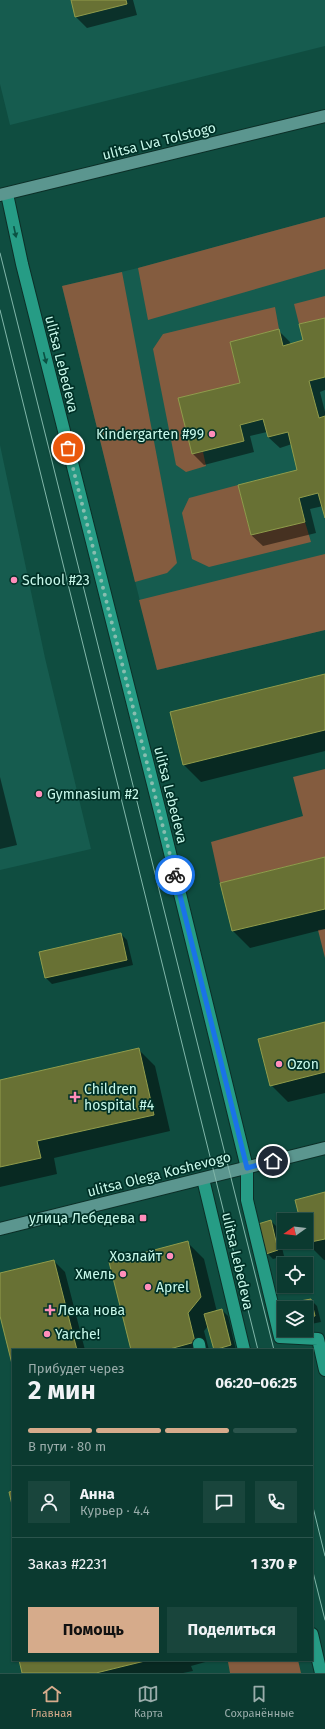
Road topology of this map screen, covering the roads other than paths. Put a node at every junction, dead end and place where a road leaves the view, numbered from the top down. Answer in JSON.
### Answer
{"nodes":[{"id":1,"x":325,"y":116,"type":"edge"},
{"id":2,"x":3,"y":194,"type":"edge"},
{"id":3,"x":325,"y":1148,"type":"edge"},
{"id":4,"x":247,"y":1168,"type":"junction"},
{"id":5,"x":202,"y":1179,"type":"junction"},
{"id":6,"x":0,"y":1229,"type":"edge"},
{"id":7,"x":244,"y":1349,"type":"edge"},
{"id":8,"x":325,"y":1370,"type":"edge"},
{"id":9,"x":313,"y":1638,"type":"edge"},
{"id":10,"x":321,"y":1673,"type":"edge"}],
"edges":[{"from":1,"to":2,"type":"street","name":"ulitsa Lva Tolstogo"},
{"from":2,"to":4,"type":"street","name":"ulitsa Lebedeva","one_way":true},
{"from":3,"to":4,"type":"street","name":"ulitsa Olega Koshevogo"},
{"from":4,"to":5,"type":"street","name":"ulitsa Olega Koshevogo"},
{"from":4,"to":8,"type":"street","name":"ulitsa Lebedeva"},
{"from":5,"to":6,"type":"street","name":"ulitsa Olega Koshevogo"},
{"from":5,"to":7,"type":"street","name":"ulitsa Lebedeva"},
{"from":9,"to":10,"type":"street"}]}
